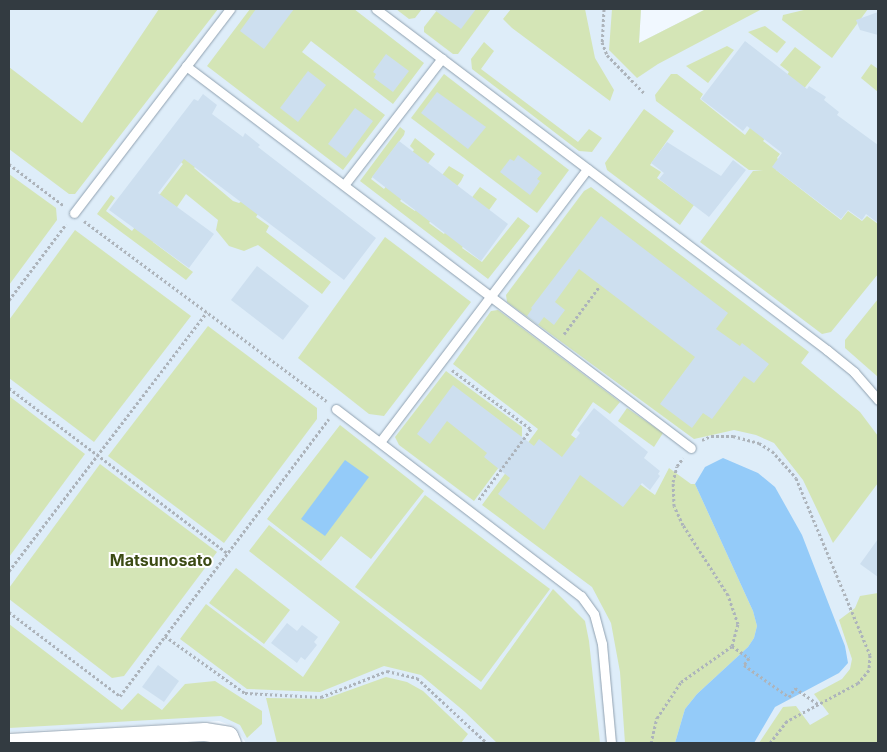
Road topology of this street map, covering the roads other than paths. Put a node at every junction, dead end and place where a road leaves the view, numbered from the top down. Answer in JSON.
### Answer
{"nodes":[{"id":1,"x":230,"y":9,"type":"edge"},
{"id":2,"x":376,"y":9,"type":"edge"},
{"id":3,"x":442,"y":58,"type":"junction"},
{"id":4,"x":186,"y":66,"type":"junction"},
{"id":5,"x":587,"y":169,"type":"junction"},
{"id":6,"x":344,"y":185,"type":"junction"},
{"id":7,"x":74,"y":213,"type":"road end"},
{"id":8,"x":492,"y":296,"type":"junction"},
{"id":9,"x":878,"y":400,"type":"edge"},
{"id":10,"x":336,"y":409,"type":"road end"},
{"id":11,"x":380,"y":442,"type":"junction"},
{"id":12,"x":692,"y":448,"type":"road end"},
{"id":13,"x":9,"y":743,"type":"edge"},
{"id":14,"x":232,"y":743,"type":"edge"},
{"id":15,"x":611,"y":743,"type":"edge"}],
"edges":[{"from":1,"to":4,"type":"lane"},
{"from":2,"to":3,"type":"lane"},
{"from":3,"to":5,"type":"lane"},
{"from":3,"to":6,"type":"lane"},
{"from":4,"to":6,"type":"lane"},
{"from":4,"to":7,"type":"lane"},
{"from":5,"to":8,"type":"lane"},
{"from":5,"to":9,"type":"lane"},
{"from":6,"to":8,"type":"lane"},
{"from":8,"to":11,"type":"lane"},
{"from":8,"to":12,"type":"lane"},
{"from":10,"to":11,"type":"lane"},
{"from":11,"to":15,"type":"lane"},
{"from":13,"to":14,"type":"street"}]}
